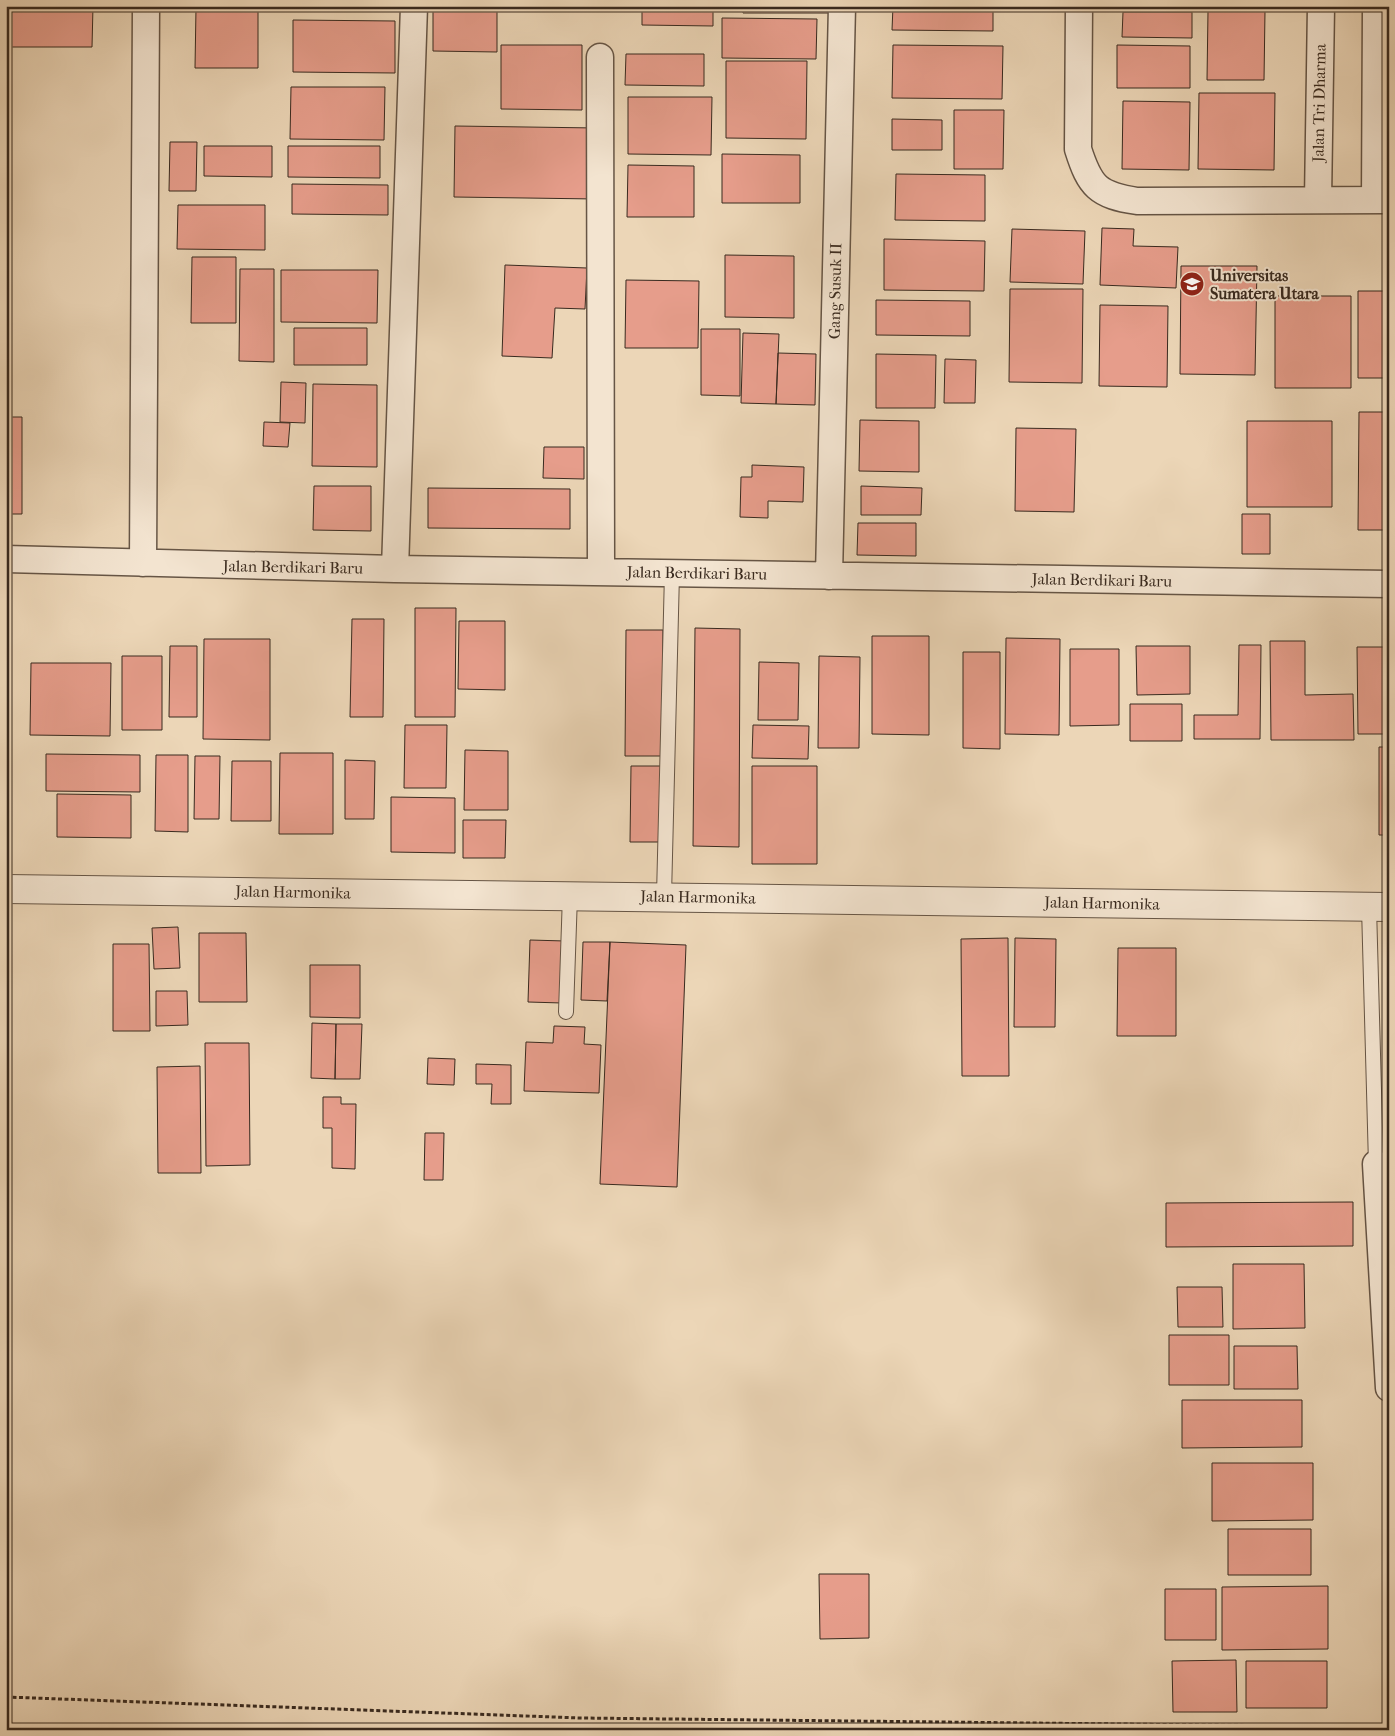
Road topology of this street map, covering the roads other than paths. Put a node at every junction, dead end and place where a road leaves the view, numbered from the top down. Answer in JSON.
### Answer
{"nodes":[{"id":1,"x":146,"y":6,"type":"edge"},
{"id":2,"x":414,"y":6,"type":"edge"},
{"id":3,"x":842,"y":6,"type":"edge"},
{"id":4,"x":1079,"y":6,"type":"edge"},
{"id":5,"x":1321,"y":6,"type":"edge"},
{"id":6,"x":1376,"y":6,"type":"edge"},
{"id":7,"x":600,"y":57,"type":"dead end"},
{"id":8,"x":1318,"y":200,"type":"junction"},
{"id":9,"x":1382,"y":200,"type":"edge"},
{"id":10,"x":6,"y":559,"type":"edge"},
{"id":11,"x":143,"y":563,"type":"junction"},
{"id":12,"x":395,"y":569,"type":"junction"},
{"id":13,"x":601,"y":571,"type":"junction"},
{"id":14,"x":672,"y":573,"type":"junction"},
{"id":15,"x":830,"y":576,"type":"junction"},
{"id":16,"x":1389,"y":584,"type":"edge"},
{"id":17,"x":6,"y":889,"type":"edge"},
{"id":18,"x":570,"y":895,"type":"junction"},
{"id":19,"x":664,"y":896,"type":"junction"},
{"id":20,"x":1379,"y":907,"type":"edge"},
{"id":21,"x":566,"y":1012,"type":"dead end"},
{"id":22,"x":1376,"y":1164,"type":"joint"},
{"id":23,"x":1389,"y":1388,"type":"edge"}],
"edges":[{"from":1,"to":11,"type":"street"},
{"from":2,"to":12,"type":"street"},
{"from":3,"to":15,"type":"street","name":"Gang Susuk II"},
{"from":4,"to":8,"type":"street"},
{"from":5,"to":8,"type":"street","name":"Jalan Tri Dharma"},
{"from":6,"to":9,"type":"street"},
{"from":7,"to":13,"type":"street"},
{"from":8,"to":9,"type":"street"},
{"from":10,"to":11,"type":"street","name":"Jalan Berdikari Baru"},
{"from":11,"to":12,"type":"street","name":"Jalan Berdikari Baru"},
{"from":12,"to":13,"type":"street","name":"Jalan Berdikari Baru"},
{"from":13,"to":14,"type":"street","name":"Jalan Berdikari Baru"},
{"from":14,"to":15,"type":"street","name":"Jalan Berdikari Baru"},
{"from":14,"to":19,"type":"lane"},
{"from":15,"to":16,"type":"street","name":"Jalan Berdikari Baru"},
{"from":17,"to":18,"type":"street","name":"Jalan Harmonika"},
{"from":18,"to":19,"type":"street","name":"Jalan Harmonika"},
{"from":18,"to":21,"type":"lane"},
{"from":19,"to":20,"type":"street","name":"Jalan Harmonika"},
{"from":20,"to":22,"type":"lane"},
{"from":22,"to":23,"type":"street"}]}
